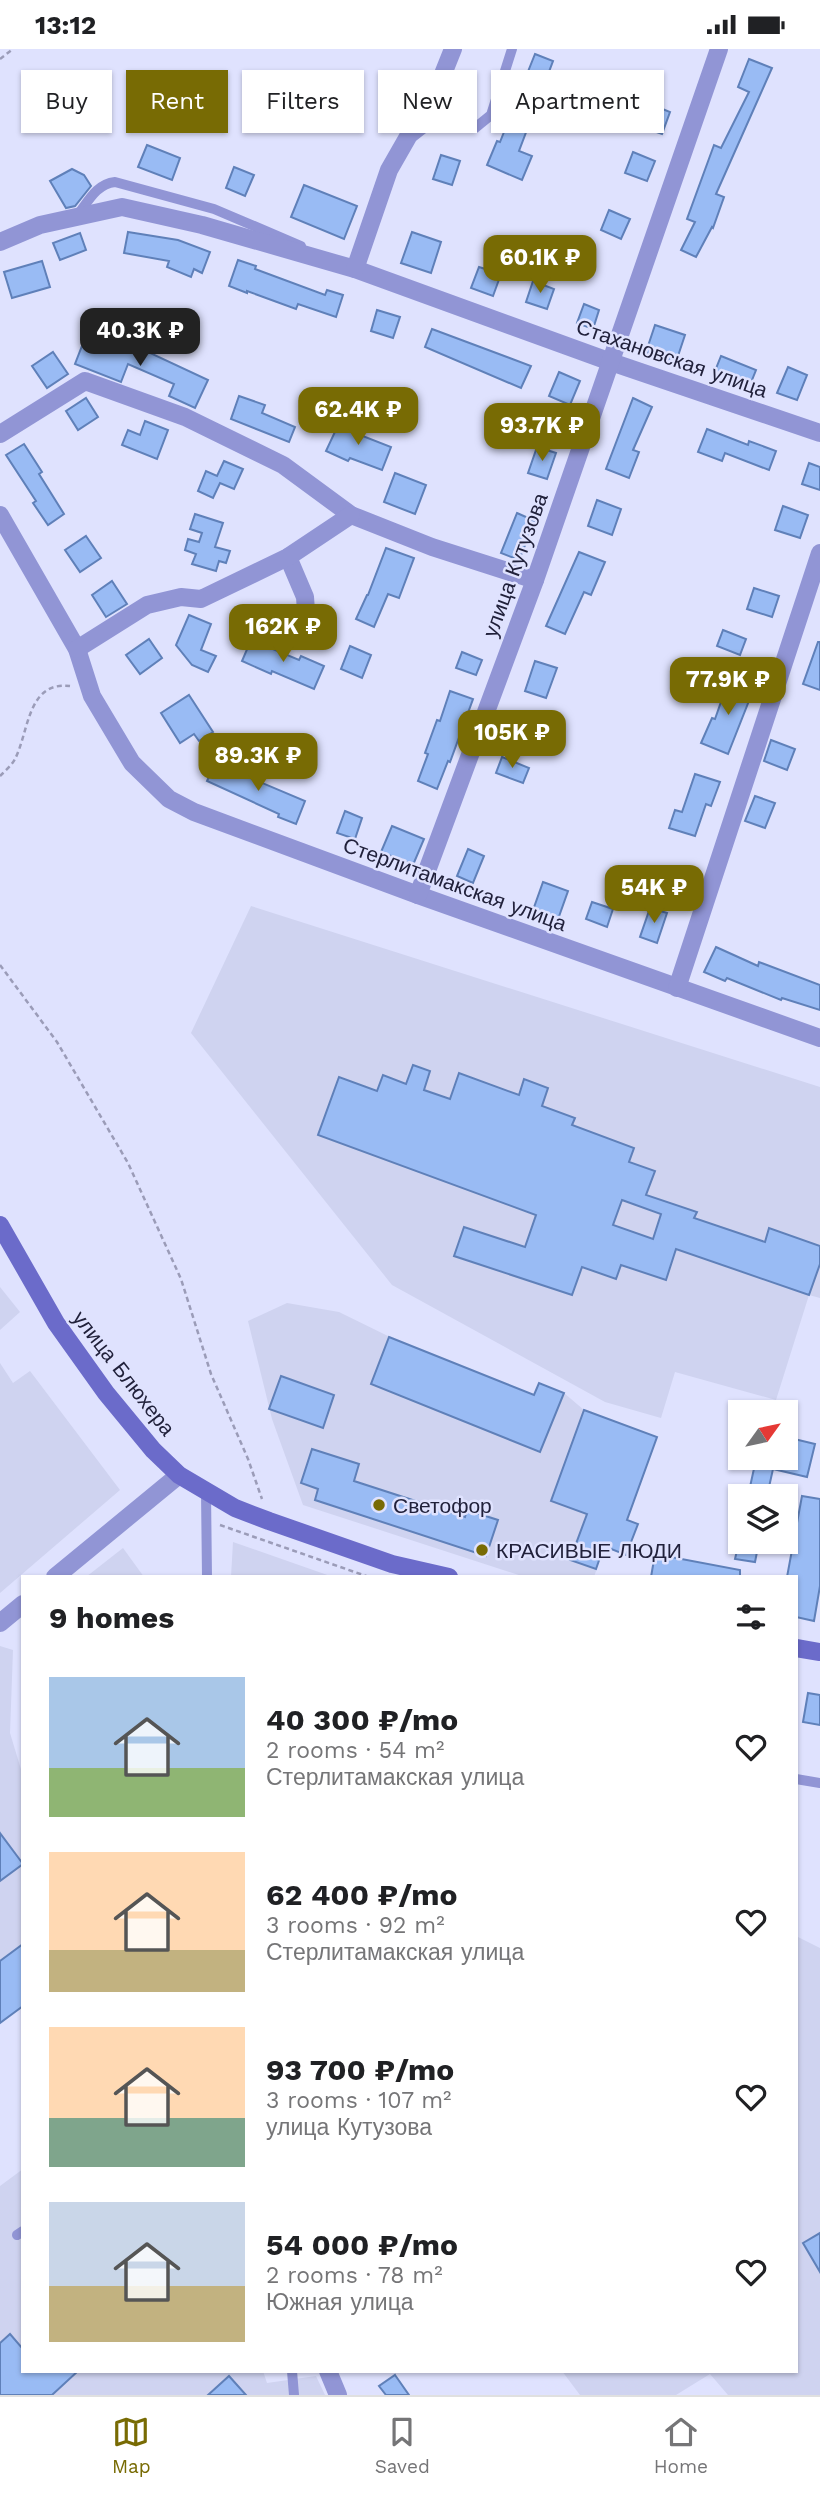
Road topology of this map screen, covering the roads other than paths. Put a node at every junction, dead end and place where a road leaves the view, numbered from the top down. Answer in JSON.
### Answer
{"nodes":[{"id":1,"x":453,"y":49,"type":"edge"},
{"id":2,"x":512,"y":49,"type":"edge"},
{"id":3,"x":719,"y":49,"type":"edge"},
{"id":4,"x":445,"y":70,"type":"edge"},
{"id":5,"x":477,"y":126,"type":"edge"},
{"id":6,"x":412,"y":133,"type":"edge"},
{"id":7,"x":77,"y":216,"type":"junction"},
{"id":8,"x":0,"y":242,"type":"edge"},
{"id":9,"x":329,"y":261,"type":"junction"},
{"id":10,"x":355,"y":269,"type":"junction"},
{"id":11,"x":611,"y":362,"type":"junction"},
{"id":12,"x":820,"y":433,"type":"edge"},
{"id":13,"x":0,"y":434,"type":"edge"},
{"id":14,"x":0,"y":515,"type":"edge"},
{"id":15,"x":351,"y":515,"type":"junction"},
{"id":16,"x":820,"y":553,"type":"edge"},
{"id":17,"x":288,"y":557,"type":"junction"},
{"id":18,"x":535,"y":580,"type":"junction"},
{"id":19,"x":286,"y":633,"type":"dead end"},
{"id":20,"x":77,"y":649,"type":"junction"},
{"id":21,"x":418,"y":895,"type":"junction"},
{"id":22,"x":677,"y":988,"type":"junction"},
{"id":23,"x":820,"y":1038,"type":"edge"},
{"id":24,"x":0,"y":1225,"type":"edge"},
{"id":25,"x":179,"y":1475,"type":"junction"},
{"id":26,"x":206,"y":1492,"type":"junction"},
{"id":27,"x":57,"y":1575,"type":"edge"},
{"id":28,"x":206,"y":1575,"type":"edge"},
{"id":29,"x":440,"y":1575,"type":"edge"},
{"id":30,"x":21,"y":1606,"type":"edge"},
{"id":31,"x":0,"y":1623,"type":"edge"},
{"id":32,"x":798,"y":1648,"type":"edge"},
{"id":33,"x":820,"y":1652,"type":"edge"},
{"id":34,"x":798,"y":1779,"type":"edge"},
{"id":35,"x":820,"y":1783,"type":"edge"},
{"id":36,"x":292,"y":2373,"type":"edge"},
{"id":37,"x":329,"y":2373,"type":"edge"},
{"id":38,"x":294,"y":2395,"type":"edge"},
{"id":39,"x":338,"y":2395,"type":"edge"}],
"edges":[{"from":1,"to":4,"type":"street"},
{"from":2,"to":5,"type":"lane"},
{"from":3,"to":11,"type":"street","name":"улица Кутузова"},
{"from":6,"to":10,"type":"street"},
{"from":7,"to":8,"type":"street","name":"Стахановская улица"},
{"from":7,"to":9,"type":"street","name":"Стахановская улица"},
{"from":7,"to":9,"type":"lane"},
{"from":9,"to":10,"type":"street","name":"Стахановская улица"},
{"from":10,"to":11,"type":"street","name":"Стахановская улица"},
{"from":11,"to":12,"type":"street","name":"Стахановская улица"},
{"from":11,"to":18,"type":"street","name":"улица Кутузова"},
{"from":13,"to":15,"type":"street"},
{"from":14,"to":20,"type":"street","name":"Стерлитамакская улица"},
{"from":15,"to":17,"type":"street"},
{"from":15,"to":18,"type":"street"},
{"from":16,"to":22,"type":"street"},
{"from":17,"to":19,"type":"street"},
{"from":17,"to":20,"type":"street"},
{"from":18,"to":21,"type":"street","name":"улица Кутузова"},
{"from":20,"to":21,"type":"street","name":"Стерлитамакская улица"},
{"from":21,"to":22,"type":"street","name":"Стерлитамакская улица"},
{"from":22,"to":23,"type":"street","name":"Стерлитамакская улица"},
{"from":24,"to":25,"type":"main road","name":"улица Блюхера"},
{"from":25,"to":26,"type":"main road","name":"улица Блюхера"},
{"from":25,"to":27,"type":"street"},
{"from":26,"to":28,"type":"lane"},
{"from":26,"to":29,"type":"main road","name":"улица Блюхера"},
{"from":30,"to":31,"type":"street"},
{"from":32,"to":33,"type":"main road"},
{"from":34,"to":35,"type":"lane"},
{"from":36,"to":38,"type":"lane"},
{"from":37,"to":39,"type":"street"}]}
